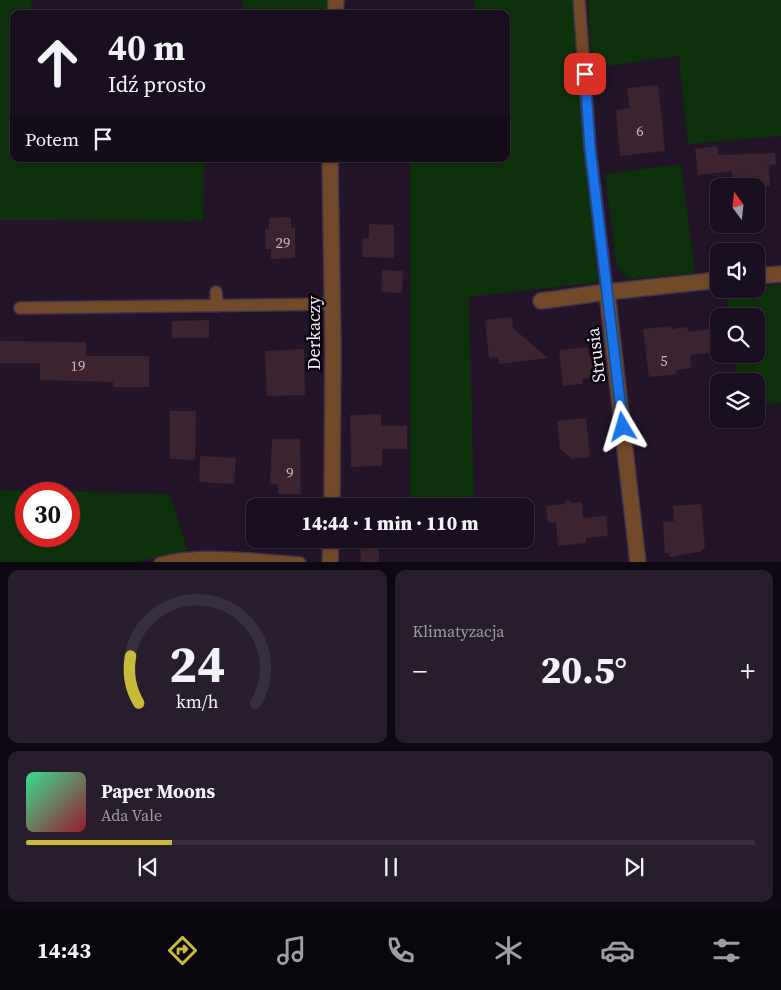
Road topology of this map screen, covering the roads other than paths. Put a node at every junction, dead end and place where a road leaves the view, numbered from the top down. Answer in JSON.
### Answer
{"nodes":[{"id":1,"x":579,"y":0,"type":"edge"},
{"id":2,"x":330,"y":162,"type":"edge"},
{"id":3,"x":781,"y":274,"type":"edge"},
{"id":4,"x":765,"y":275,"type":"edge"},
{"id":5,"x":710,"y":281,"type":"edge"},
{"id":6,"x":216,"y":292,"type":"dead end"},
{"id":7,"x":607,"y":292,"type":"junction"},
{"id":8,"x":541,"y":301,"type":"dead end"},
{"id":9,"x":332,"y":304,"type":"junction"},
{"id":10,"x":217,"y":306,"type":"junction"},
{"id":11,"x":20,"y":308,"type":"dead end"},
{"id":12,"x":332,"y":498,"type":"edge"},
{"id":13,"x":331,"y":548,"type":"edge"},
{"id":14,"x":160,"y":562,"type":"edge"},
{"id":15,"x":300,"y":562,"type":"edge"},
{"id":16,"x":330,"y":562,"type":"edge"},
{"id":17,"x":638,"y":562,"type":"edge"}],
"edges":[{"from":1,"to":7,"type":"lane"},
{"from":2,"to":9,"type":"street","name":"Derkaczy"},
{"from":3,"to":4,"type":"street"},
{"from":5,"to":7,"type":"street"},
{"from":6,"to":10,"type":"lane"},
{"from":7,"to":8,"type":"street"},
{"from":7,"to":17,"type":"street","name":"Strusia"},
{"from":9,"to":10,"type":"lane"},
{"from":9,"to":12,"type":"street","name":"Derkaczy"},
{"from":10,"to":11,"type":"lane"},
{"from":13,"to":16,"type":"street"},
{"from":14,"to":15,"type":"lane"}]}
